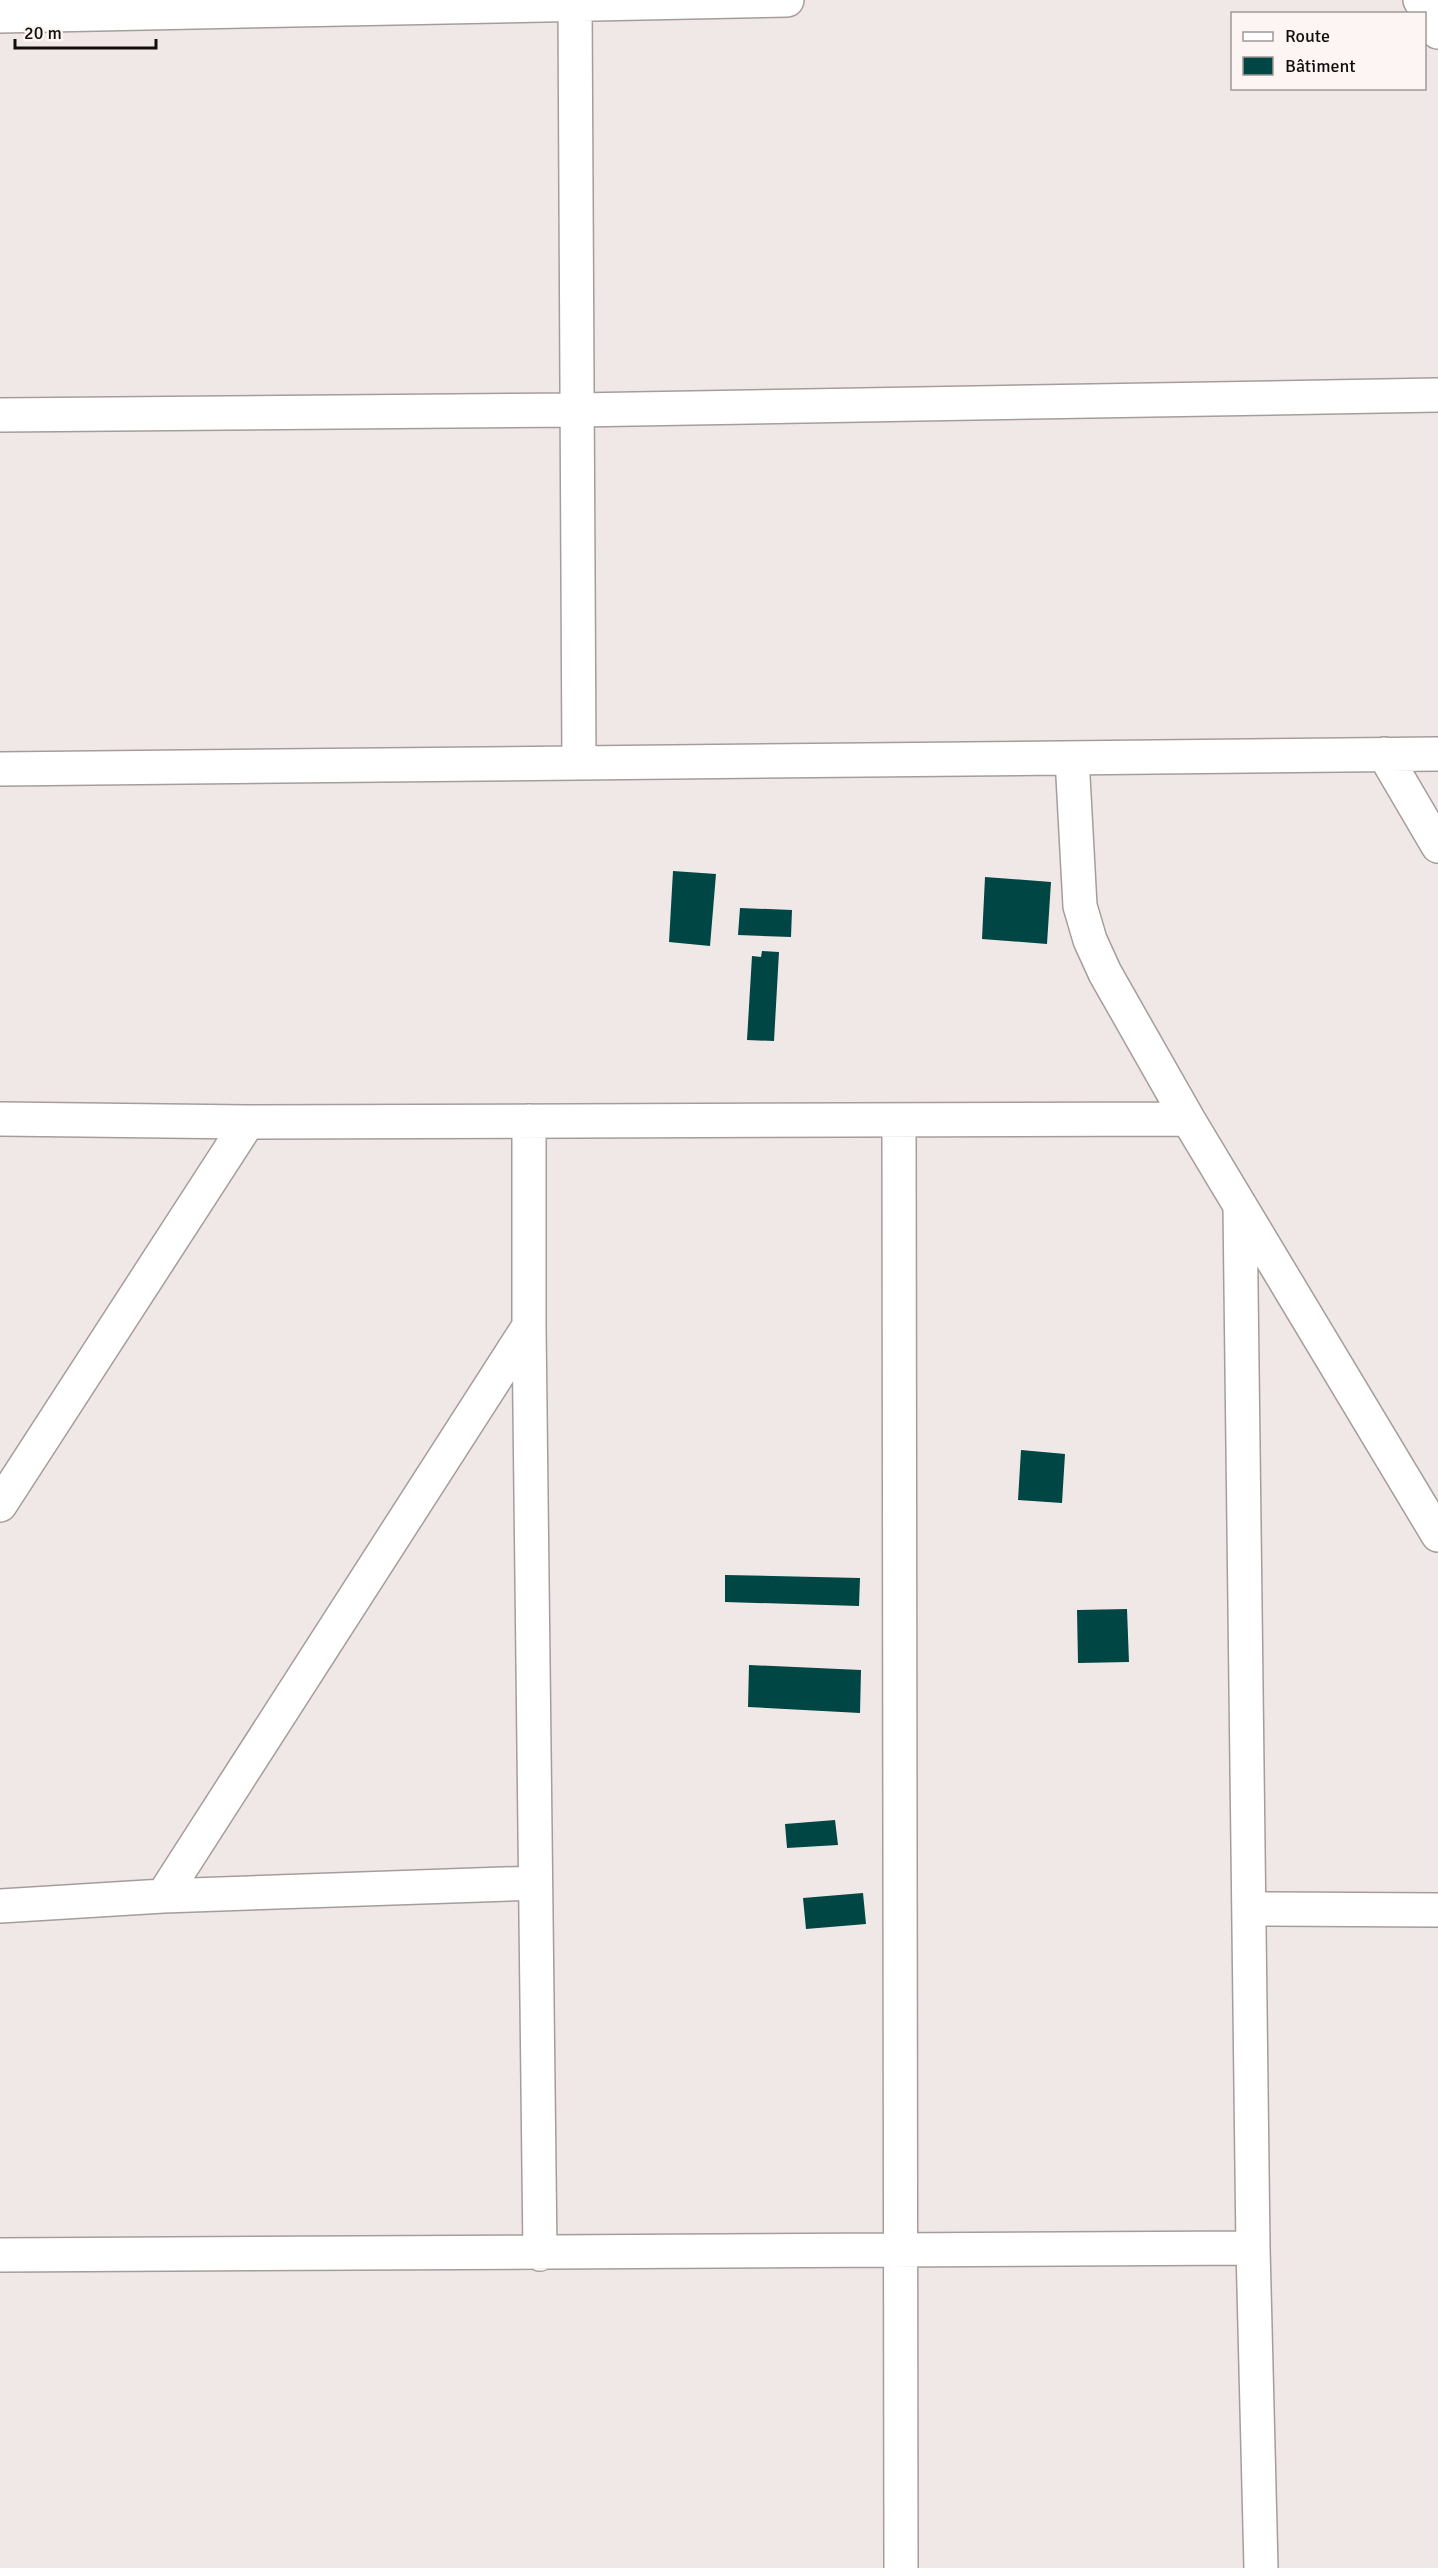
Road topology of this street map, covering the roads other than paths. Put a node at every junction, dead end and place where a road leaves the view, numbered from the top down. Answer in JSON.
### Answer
{"nodes":[{"id":1,"x":787,"y":0,"type":"edge"},
{"id":2,"x":1420,"y":0,"type":"edge"},
{"id":3,"x":575,"y":5,"type":"junction"},
{"id":4,"x":0,"y":16,"type":"edge"},
{"id":5,"x":1438,"y":32,"type":"edge"},
{"id":6,"x":1438,"y":395,"type":"edge"},
{"id":7,"x":577,"y":410,"type":"junction"},
{"id":8,"x":0,"y":415,"type":"edge"},
{"id":9,"x":1384,"y":754,"type":"junction"},
{"id":10,"x":1438,"y":754,"type":"edge"},
{"id":11,"x":1072,"y":758,"type":"junction"},
{"id":12,"x":579,"y":763,"type":"junction"},
{"id":13,"x":0,"y":769,"type":"edge"},
{"id":14,"x":1438,"y":846,"type":"edge"},
{"id":15,"x":0,"y":1119,"type":"edge"},
{"id":16,"x":1188,"y":1119,"type":"junction"},
{"id":17,"x":899,"y":1120,"type":"junction"},
{"id":18,"x":529,"y":1121,"type":"junction"},
{"id":19,"x":248,"y":1122,"type":"junction"},
{"id":20,"x":1240,"y":1206,"type":"junction"},
{"id":21,"x":529,"y":1326,"type":"junction"},
{"id":22,"x":0,"y":1505,"type":"edge"},
{"id":23,"x":1438,"y":1535,"type":"edge"},
{"id":24,"x":535,"y":1884,"type":"junction"},
{"id":25,"x":163,"y":1896,"type":"junction"},
{"id":26,"x":0,"y":1906,"type":"edge"},
{"id":27,"x":1250,"y":1909,"type":"junction"},
{"id":28,"x":1438,"y":1910,"type":"edge"},
{"id":29,"x":1253,"y":2248,"type":"junction"},
{"id":30,"x":901,"y":2251,"type":"junction"},
{"id":31,"x":540,"y":2253,"type":"junction"},
{"id":32,"x":0,"y":2255,"type":"edge"},
{"id":33,"x":901,"y":2568,"type":"edge"},
{"id":34,"x":1261,"y":2568,"type":"edge"}],
"edges":[{"from":1,"to":3,"type":"street"},
{"from":2,"to":5,"type":"street"},
{"from":3,"to":4,"type":"street"},
{"from":3,"to":7,"type":"street"},
{"from":6,"to":7,"type":"street"},
{"from":7,"to":8,"type":"street"},
{"from":7,"to":12,"type":"street"},
{"from":9,"to":10,"type":"street"},
{"from":9,"to":11,"type":"street"},
{"from":9,"to":14,"type":"street"},
{"from":11,"to":12,"type":"street"},
{"from":11,"to":16,"type":"street"},
{"from":12,"to":13,"type":"street"},
{"from":15,"to":19,"type":"street"},
{"from":16,"to":17,"type":"street"},
{"from":16,"to":20,"type":"street"},
{"from":17,"to":18,"type":"street"},
{"from":17,"to":30,"type":"street"},
{"from":18,"to":19,"type":"street"},
{"from":18,"to":21,"type":"street"},
{"from":19,"to":22,"type":"street"},
{"from":20,"to":23,"type":"street"},
{"from":20,"to":27,"type":"street"},
{"from":21,"to":24,"type":"street"},
{"from":21,"to":25,"type":"street"},
{"from":24,"to":25,"type":"street"},
{"from":24,"to":31,"type":"street"},
{"from":25,"to":26,"type":"street"},
{"from":27,"to":28,"type":"street"},
{"from":27,"to":29,"type":"street"},
{"from":29,"to":30,"type":"street"},
{"from":29,"to":34,"type":"street"},
{"from":30,"to":31,"type":"street"},
{"from":30,"to":33,"type":"street"},
{"from":31,"to":32,"type":"street"}]}
